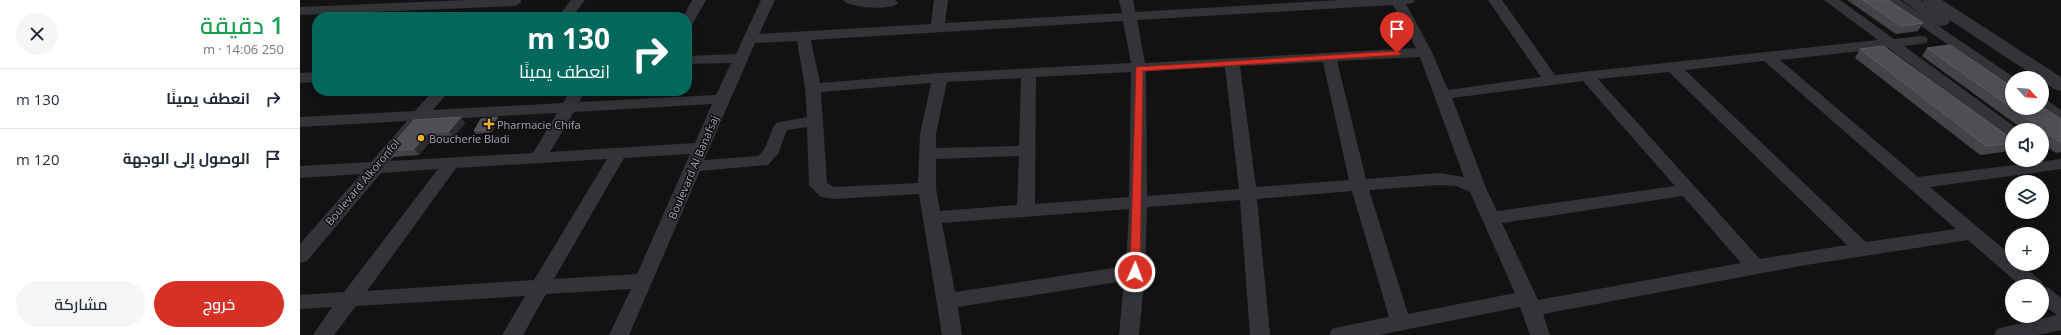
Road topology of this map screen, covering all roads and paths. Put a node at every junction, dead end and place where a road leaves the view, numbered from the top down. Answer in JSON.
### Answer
{"nodes":[{"id":1,"x":578,"y":0,"type":"edge"},
{"id":2,"x":699,"y":0,"type":"edge"},
{"id":3,"x":768,"y":0,"type":"edge"},
{"id":4,"x":850,"y":0,"type":"edge"},
{"id":5,"x":941,"y":0,"type":"edge"},
{"id":6,"x":1401,"y":0,"type":"edge"},
{"id":7,"x":1495,"y":0,"type":"edge"},
{"id":8,"x":1831,"y":0,"type":"edge"},
{"id":9,"x":1891,"y":0,"type":"edge"},
{"id":10,"x":1910,"y":0,"type":"edge"},
{"id":11,"x":1931,"y":0,"type":"edge"},
{"id":12,"x":516,"y":1,"type":"edge"},
{"id":13,"x":892,"y":3,"type":"dead end"},
{"id":14,"x":395,"y":4,"type":"edge"},
{"id":15,"x":1264,"y":4,"type":"edge"},
{"id":16,"x":1127,"y":8,"type":"edge"},
{"id":17,"x":300,"y":11,"type":"edge"},
{"id":18,"x":507,"y":12,"type":"edge"},
{"id":19,"x":569,"y":12,"type":"edge"},
{"id":20,"x":692,"y":13,"type":"edge"},
{"id":21,"x":938,"y":28,"type":"junction"},
{"id":22,"x":803,"y":36,"type":"junction"},
{"id":23,"x":751,"y":39,"type":"junction"},
{"id":24,"x":1921,"y":40,"type":"dead end"},
{"id":25,"x":1894,"y":44,"type":"junction"},
{"id":26,"x":1425,"y":52,"type":"junction"},
{"id":27,"x":1329,"y":57,"type":"junction"},
{"id":28,"x":741,"y":58,"type":"junction"},
{"id":29,"x":1769,"y":58,"type":"junction"},
{"id":30,"x":692,"y":60,"type":"edge"},
{"id":31,"x":1232,"y":63,"type":"junction"},
{"id":32,"x":1673,"y":67,"type":"junction"},
{"id":33,"x":1139,"y":69,"type":"junction"},
{"id":34,"x":2016,"y":71,"type":"edge"},
{"id":35,"x":1029,"y":74,"type":"junction"},
{"id":36,"x":312,"y":77,"type":"edge"},
{"id":37,"x":1588,"y":77,"type":"junction"},
{"id":38,"x":300,"y":78,"type":"edge"},
{"id":39,"x":940,"y":78,"type":"junction"},
{"id":40,"x":2005,"y":78,"type":"edge"},
{"id":41,"x":1551,"y":80,"type":"junction"},
{"id":42,"x":2061,"y":85,"type":"edge"},
{"id":43,"x":813,"y":88,"type":"junction"},
{"id":44,"x":2049,"y":93,"type":"edge"},
{"id":45,"x":1443,"y":95,"type":"junction"},
{"id":46,"x":436,"y":96,"type":"edge"},
{"id":47,"x":575,"y":96,"type":"edge"},
{"id":48,"x":722,"y":99,"type":"junction"},
{"id":49,"x":2061,"y":101,"type":"edge"},
{"id":50,"x":569,"y":107,"type":"junction"},
{"id":51,"x":2049,"y":109,"type":"edge"},
{"id":52,"x":419,"y":115,"type":"junction"},
{"id":53,"x":2061,"y":117,"type":"edge"},
{"id":54,"x":814,"y":121,"type":"junction"},
{"id":55,"x":300,"y":122,"type":"edge"},
{"id":56,"x":2005,"y":126,"type":"edge"},
{"id":57,"x":702,"y":148,"type":"junction"},
{"id":58,"x":1027,"y":152,"type":"junction"},
{"id":59,"x":618,"y":154,"type":"junction"},
{"id":60,"x":927,"y":154,"type":"junction"},
{"id":61,"x":539,"y":157,"type":"junction"},
{"id":62,"x":2049,"y":158,"type":"edge"},
{"id":63,"x":452,"y":162,"type":"junction"},
{"id":64,"x":2060,"y":165,"type":"edge"},
{"id":65,"x":694,"y":166,"type":"junction"},
{"id":66,"x":376,"y":167,"type":"junction"},
{"id":67,"x":300,"y":172,"type":"edge"},
{"id":68,"x":1914,"y":183,"type":"junction"},
{"id":69,"x":1359,"y":185,"type":"junction"},
{"id":70,"x":927,"y":188,"type":"junction"},
{"id":71,"x":1477,"y":188,"type":"junction"},
{"id":72,"x":1687,"y":190,"type":"junction"},
{"id":73,"x":1248,"y":194,"type":"junction"},
{"id":74,"x":1138,"y":202,"type":"junction"},
{"id":75,"x":1026,"y":211,"type":"junction"},
{"id":76,"x":931,"y":218,"type":"junction"},
{"id":77,"x":1492,"y":218,"type":"junction"},
{"id":78,"x":1972,"y":233,"type":"junction"},
{"id":79,"x":1861,"y":248,"type":"junction"},
{"id":80,"x":300,"y":256,"type":"edge"},
{"id":81,"x":1755,"y":266,"type":"junction"},
{"id":82,"x":1135,"y":272,"type":"junction"},
{"id":83,"x":2026,"y":279,"type":"edge"},
{"id":84,"x":644,"y":281,"type":"junction"},
{"id":85,"x":539,"y":288,"type":"junction"},
{"id":86,"x":2049,"y":298,"type":"edge"},
{"id":87,"x":351,"y":299,"type":"junction"},
{"id":88,"x":947,"y":301,"type":"junction"},
{"id":89,"x":300,"y":302,"type":"edge"},
{"id":90,"x":1528,"y":303,"type":"junction"},
{"id":91,"x":2061,"y":309,"type":"edge"},
{"id":92,"x":2061,"y":322,"type":"edge"},
{"id":93,"x":1401,"y":323,"type":"junction"},
{"id":94,"x":323,"y":335,"type":"edge"},
{"id":95,"x":512,"y":335,"type":"edge"},
{"id":96,"x":619,"y":335,"type":"edge"},
{"id":97,"x":952,"y":335,"type":"edge"},
{"id":98,"x":1129,"y":335,"type":"edge"},
{"id":99,"x":1260,"y":335,"type":"edge"},
{"id":100,"x":1339,"y":335,"type":"edge"},
{"id":101,"x":1540,"y":335,"type":"edge"},
{"id":102,"x":2004,"y":335,"type":"edge"}],
"edges":[{"from":1,"to":19,"type":"street"},
{"from":2,"to":20,"type":"street"},
{"from":3,"to":23,"type":"street","name":"Boulevard Al Banafsaj"},
{"from":4,"to":13,"type":"street"},
{"from":5,"to":21,"type":"street"},
{"from":6,"to":15,"type":"street"},
{"from":6,"to":26,"type":"street"},
{"from":7,"to":41,"type":"street"},
{"from":8,"to":25,"type":"street"},
{"from":9,"to":40,"type":"street"},
{"from":10,"to":34,"type":"street"},
{"from":11,"to":42,"type":"street"},
{"from":12,"to":14,"type":"street"},
{"from":12,"to":18,"type":"street"},
{"from":14,"to":17,"type":"street"},
{"from":15,"to":16,"type":"street"},
{"from":16,"to":21,"type":"street"},
{"from":16,"to":33,"type":"street"},
{"from":21,"to":22,"type":"street"},
{"from":22,"to":23,"type":"street"},
{"from":22,"to":43,"type":"street"},
{"from":23,"to":28,"type":"street","name":"Boulevard Al Banafsaj"},
{"from":24,"to":25,"type":"street"},
{"from":25,"to":29,"type":"street"},
{"from":25,"to":56,"type":"street"},
{"from":26,"to":27,"type":"street"},
{"from":26,"to":45,"type":"street"},
{"from":27,"to":31,"type":"street"},
{"from":27,"to":69,"type":"street"},
{"from":28,"to":30,"type":"street"},
{"from":28,"to":48,"type":"street","name":"Boulevard Al Banafsaj"},
{"from":29,"to":32,"type":"street"},
{"from":29,"to":68,"type":"street"},
{"from":31,"to":33,"type":"street"},
{"from":31,"to":73,"type":"street"},
{"from":32,"to":37,"type":"street"},
{"from":32,"to":79,"type":"street"},
{"from":33,"to":35,"type":"street"},
{"from":33,"to":74,"type":"street"},
{"from":35,"to":39,"type":"street"},
{"from":35,"to":58,"type":"street"},
{"from":36,"to":38,"type":"street"},
{"from":37,"to":41,"type":"street"},
{"from":37,"to":72,"type":"street"},
{"from":39,"to":43,"type":"street"},
{"from":39,"to":60,"type":"street"},
{"from":41,"to":45,"type":"street"},
{"from":43,"to":54,"type":"street"},
{"from":44,"to":49,"type":"street"},
{"from":45,"to":71,"type":"street"},
{"from":46,"to":52,"type":"street","name":"Boulevard Alkoronfol"},
{"from":47,"to":50,"type":"street"},
{"from":48,"to":50,"type":"street"},
{"from":48,"to":57,"type":"street","name":"Boulevard Al Banafsaj"},
{"from":50,"to":52,"type":"street"},
{"from":50,"to":61,"type":"street"},
{"from":51,"to":53,"type":"street"},
{"from":52,"to":55,"type":"street"},
{"from":52,"to":66,"type":"street","name":"Boulevard Alkoronfol"},
{"from":54,"to":65,"type":"street"},
{"from":54,"to":70,"type":"street"},
{"from":57,"to":59,"type":"street"},
{"from":57,"to":65,"type":"street","name":"Boulevard Al Banafsaj"},
{"from":58,"to":60,"type":"street"},
{"from":58,"to":75,"type":"street"},
{"from":59,"to":61,"type":"street"},
{"from":59,"to":85,"type":"street"},
{"from":60,"to":70,"type":"street"},
{"from":61,"to":63,"type":"street"},
{"from":62,"to":64,"type":"street"},
{"from":63,"to":66,"type":"street"},
{"from":63,"to":87,"type":"street"},
{"from":64,"to":68,"type":"street"},
{"from":65,"to":84,"type":"street","name":"Boulevard Al Banafsaj"},
{"from":66,"to":67,"type":"street"},
{"from":66,"to":80,"type":"street","name":"Boulevard Alkoronfol"},
{"from":68,"to":78,"type":"street"},
{"from":69,"to":71,"type":"street"},
{"from":69,"to":73,"type":"street"},
{"from":69,"to":93,"type":"street"},
{"from":70,"to":76,"type":"street"},
{"from":71,"to":77,"type":"street"},
{"from":72,"to":77,"type":"street"},
{"from":72,"to":81,"type":"street"},
{"from":73,"to":74,"type":"street"},
{"from":73,"to":99,"type":"street"},
{"from":74,"to":75,"type":"street"},
{"from":74,"to":82,"type":"street"},
{"from":75,"to":76,"type":"street"},
{"from":76,"to":88,"type":"street"},
{"from":77,"to":90,"type":"street"},
{"from":78,"to":79,"type":"street"},
{"from":78,"to":83,"type":"street"},
{"from":79,"to":81,"type":"street"},
{"from":81,"to":90,"type":"street"},
{"from":82,"to":88,"type":"street"},
{"from":82,"to":98,"type":"street"},
{"from":84,"to":85,"type":"street"},
{"from":84,"to":96,"type":"street","name":"Boulevard Al Banafsaj"},
{"from":85,"to":87,"type":"street"},
{"from":85,"to":95,"type":"street"},
{"from":86,"to":91,"type":"street"},
{"from":87,"to":89,"type":"street"},
{"from":87,"to":94,"type":"street"},
{"from":88,"to":97,"type":"street"},
{"from":90,"to":93,"type":"street"},
{"from":90,"to":101,"type":"street"},
{"from":92,"to":102,"type":"street"},
{"from":93,"to":100,"type":"street"}]}
